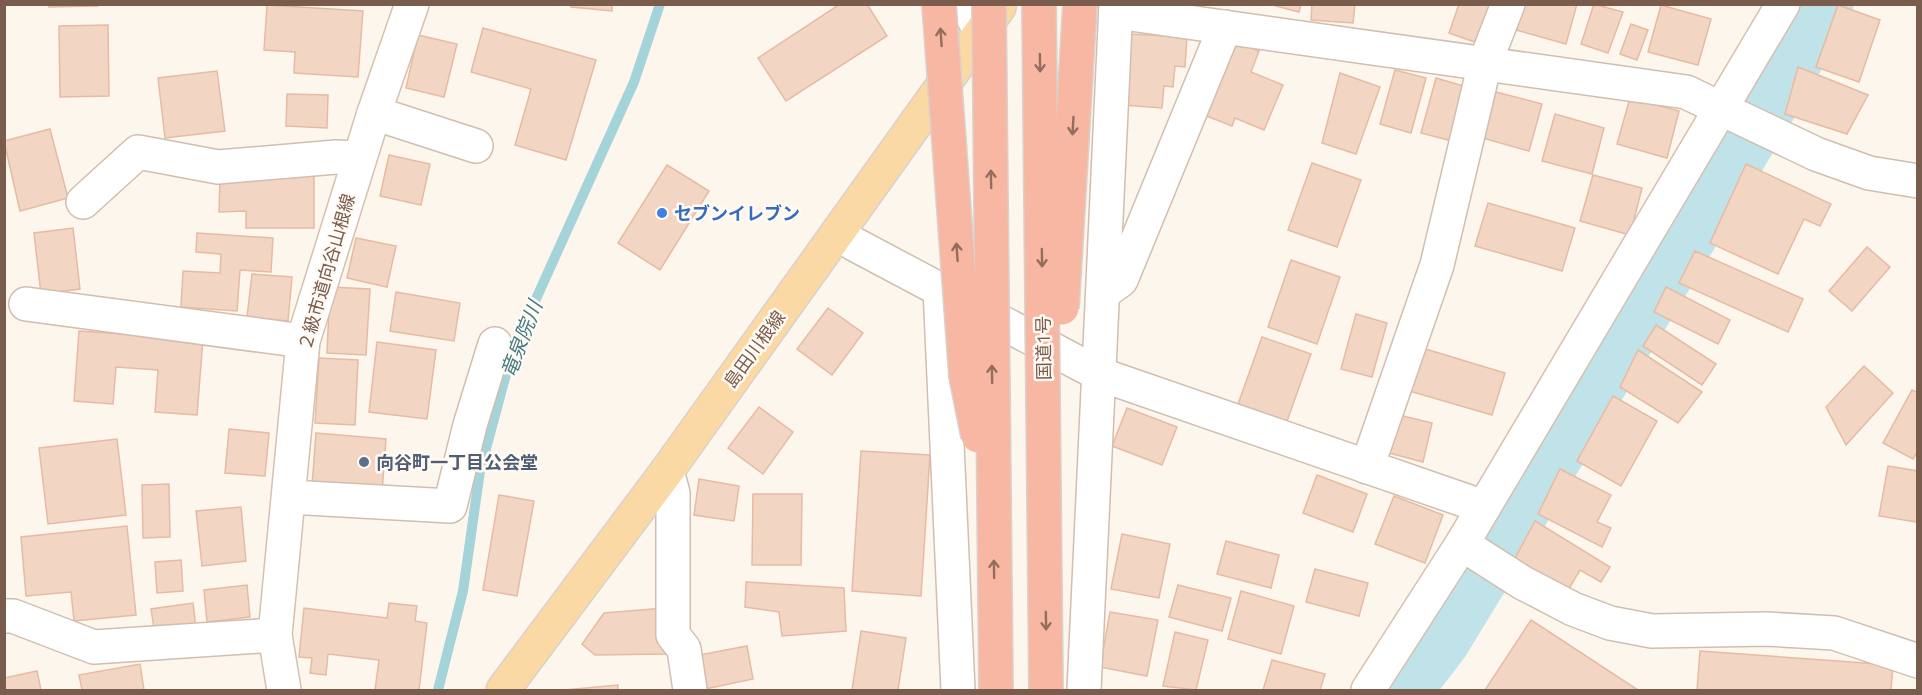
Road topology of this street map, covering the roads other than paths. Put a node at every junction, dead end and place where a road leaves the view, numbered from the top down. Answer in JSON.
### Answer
{"nodes":[{"id":1,"x":412,"y":4,"type":"edge"},
{"id":2,"x":939,"y":4,"type":"edge"},
{"id":3,"x":1001,"y":4,"type":"edge"},
{"id":4,"x":1039,"y":4,"type":"edge"},
{"id":5,"x":1080,"y":4,"type":"edge"},
{"id":6,"x":1508,"y":4,"type":"edge"},
{"id":7,"x":1783,"y":4,"type":"edge"},
{"id":8,"x":1116,"y":8,"type":"edge"},
{"id":9,"x":979,"y":14,"type":"edge"},
{"id":10,"x":1244,"y":20,"type":"edge"},
{"id":11,"x":1485,"y":63,"type":"junction"},
{"id":12,"x":1722,"y":106,"type":"junction"},
{"id":13,"x":374,"y":113,"type":"junction"},
{"id":14,"x":476,"y":146,"type":"dead end"},
{"id":15,"x":359,"y":158,"type":"junction"},
{"id":16,"x":1917,"y":181,"type":"edge"},
{"id":17,"x":82,"y":202,"type":"dead end"},
{"id":18,"x":838,"y":232,"type":"junction"},
{"id":19,"x":940,"y":288,"type":"junction"},
{"id":20,"x":1103,"y":293,"type":"junction"},
{"id":21,"x":26,"y":304,"type":"dead end"},
{"id":22,"x":303,"y":341,"type":"junction"},
{"id":23,"x":495,"y":344,"type":"dead end"},
{"id":24,"x":1099,"y":374,"type":"junction"},
{"id":25,"x":1367,"y":467,"type":"junction"},
{"id":26,"x":667,"y":471,"type":"junction"},
{"id":27,"x":289,"y":497,"type":"junction"},
{"id":28,"x":1484,"y":507,"type":"junction"},
{"id":29,"x":994,"y":518,"type":"junction"},
{"id":30,"x":1462,"y":544,"type":"junction"},
{"id":31,"x":1045,"y":570,"type":"junction"},
{"id":32,"x":4,"y":616,"type":"edge"},
{"id":33,"x":275,"y":635,"type":"junction"},
{"id":34,"x":1917,"y":662,"type":"edge"},
{"id":35,"x":284,"y":690,"type":"edge"},
{"id":36,"x":503,"y":690,"type":"edge"},
{"id":37,"x":690,"y":690,"type":"edge"},
{"id":38,"x":958,"y":690,"type":"edge"},
{"id":39,"x":996,"y":690,"type":"edge"},
{"id":40,"x":1046,"y":690,"type":"edge"},
{"id":41,"x":1084,"y":690,"type":"edge"},
{"id":42,"x":1368,"y":690,"type":"edge"}],
"edges":[{"from":1,"to":13,"type":"street","name":"２級市道向谷山根線"},
{"from":29,"to":2,"type":"highway","one_way":true,"bridge":true},
{"from":3,"to":9,"type":"main road","name":"島田川根線"},
{"from":4,"to":31,"type":"highway","name":"国道1号","one_way":true,"bridge":true},
{"from":5,"to":31,"type":"highway","one_way":true,"bridge":true},
{"from":6,"to":11,"type":"street"},
{"from":7,"to":12,"type":"street"},
{"from":8,"to":10,"type":"street"},
{"from":8,"to":20,"type":"street"},
{"from":9,"to":18,"type":"main road","name":"島田川根線"},
{"from":29,"to":9,"type":"highway","one_way":true,"bridge":true},
{"from":10,"to":11,"type":"street"},
{"from":10,"to":20,"type":"street"},
{"from":11,"to":12,"type":"street"},
{"from":11,"to":25,"type":"street"},
{"from":12,"to":16,"type":"street"},
{"from":12,"to":28,"type":"street"},
{"from":13,"to":14,"type":"street"},
{"from":13,"to":15,"type":"street","name":"２級市道向谷山根線"},
{"from":15,"to":17,"type":"street"},
{"from":15,"to":22,"type":"street","name":"２級市道向谷山根線"},
{"from":18,"to":19,"type":"street"},
{"from":18,"to":26,"type":"main road","name":"島田川根線"},
{"from":19,"to":24,"type":"street"},
{"from":19,"to":38,"type":"street"},
{"from":20,"to":24,"type":"street"},
{"from":21,"to":22,"type":"street"},
{"from":22,"to":27,"type":"street","name":"２級市道向谷山根線"},
{"from":23,"to":27,"type":"street"},
{"from":24,"to":25,"type":"street"},
{"from":24,"to":41,"type":"street"},
{"from":25,"to":28,"type":"street"},
{"from":26,"to":36,"type":"main road","name":"島田川根線"},
{"from":26,"to":37,"type":"street"},
{"from":27,"to":33,"type":"street","name":"２級市道向谷山根線"},
{"from":28,"to":30,"type":"street"},
{"from":39,"to":29,"type":"highway","one_way":true,"bridge":true},
{"from":30,"to":34,"type":"street"},
{"from":30,"to":42,"type":"street"},
{"from":31,"to":40,"type":"highway","name":"国道1号","one_way":true,"bridge":true},
{"from":32,"to":33,"type":"street"},
{"from":33,"to":35,"type":"street","name":"２級市道向谷山根線"}]}
